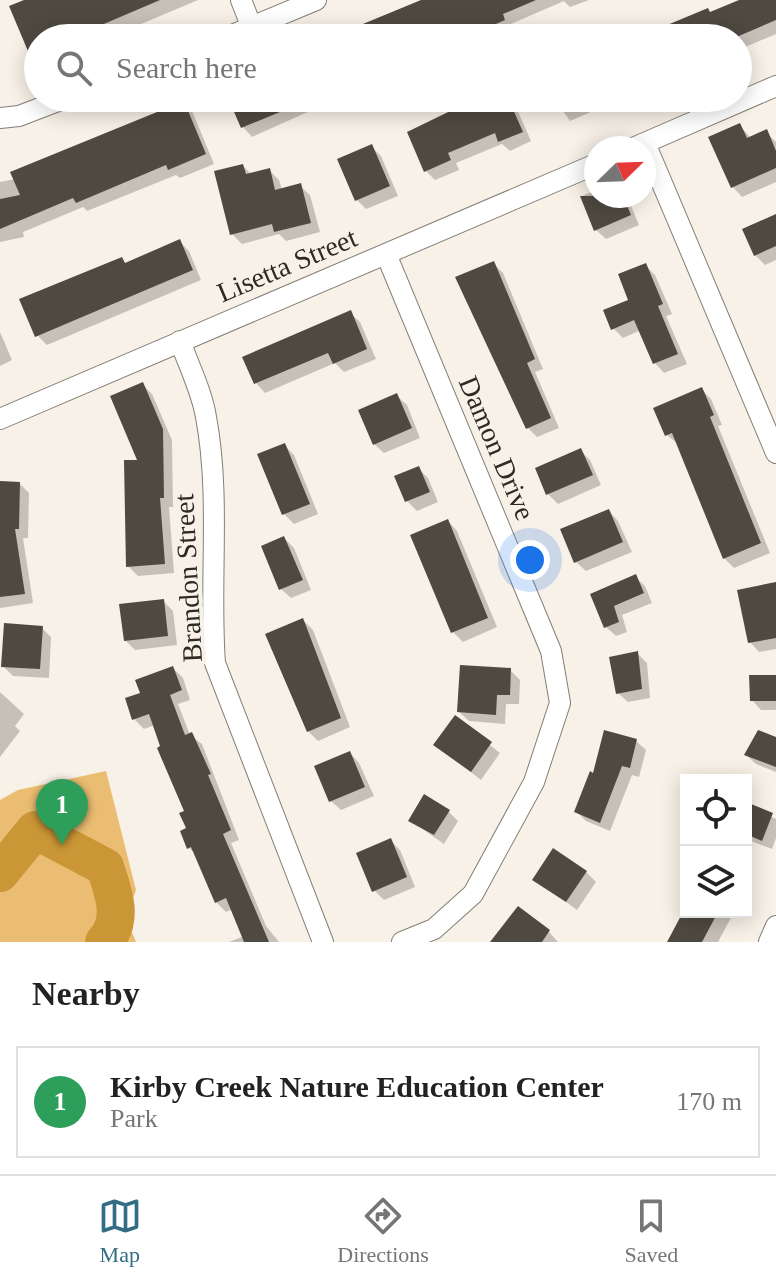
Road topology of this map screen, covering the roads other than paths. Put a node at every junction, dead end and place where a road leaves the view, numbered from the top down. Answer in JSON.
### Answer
{"nodes":[{"id":1,"x":241,"y":0,"type":"edge"},
{"id":2,"x":316,"y":0,"type":"edge"},
{"id":3,"x":250,"y":24,"type":"edge"},
{"id":4,"x":261,"y":24,"type":"edge"},
{"id":5,"x":776,"y":86,"type":"edge"},
{"id":6,"x":752,"y":96,"type":"edge"},
{"id":7,"x":29,"y":112,"type":"edge"},
{"id":8,"x":716,"y":112,"type":"edge"},
{"id":9,"x":0,"y":118,"type":"edge"},
{"id":10,"x":656,"y":138,"type":"edge"},
{"id":11,"x":584,"y":169,"type":"edge"},
{"id":12,"x":656,"y":183,"type":"edge"},
{"id":13,"x":386,"y":254,"type":"junction"},
{"id":14,"x":180,"y":341,"type":"junction"},
{"id":15,"x":0,"y":419,"type":"edge"},
{"id":16,"x":776,"y":453,"type":"edge"},
{"id":17,"x":776,"y":926,"type":"edge"},
{"id":18,"x":323,"y":942,"type":"edge"},
{"id":19,"x":402,"y":942,"type":"edge"},
{"id":20,"x":769,"y":942,"type":"edge"}],
"edges":[{"from":1,"to":3,"type":"street"},
{"from":2,"to":4,"type":"street"},
{"from":5,"to":6,"type":"street"},
{"from":7,"to":9,"type":"street"},
{"from":8,"to":10,"type":"street"},
{"from":11,"to":13,"type":"street","name":"Lisetta Street"},
{"from":12,"to":16,"type":"street"},
{"from":13,"to":14,"type":"street","name":"Lisetta Street"},
{"from":13,"to":19,"type":"street","name":"Damon Drive"},
{"from":14,"to":15,"type":"street","name":"Lisetta Street"},
{"from":14,"to":18,"type":"street","name":"Brandon Street"},
{"from":17,"to":20,"type":"street"}]}
